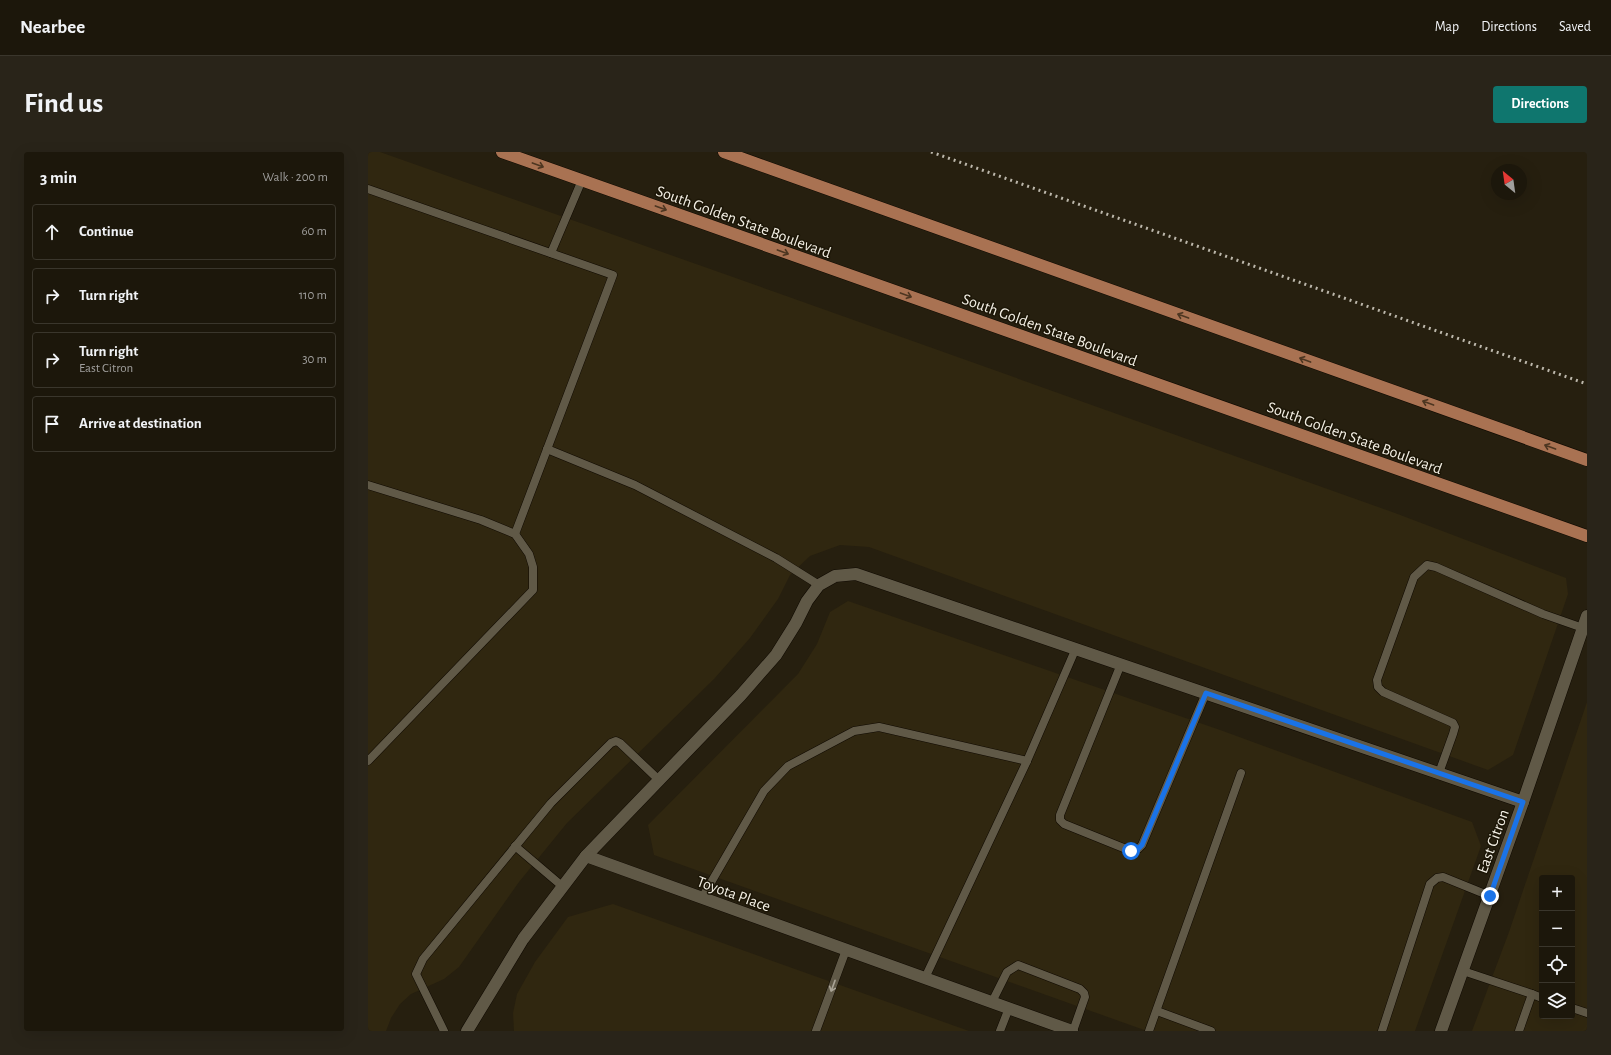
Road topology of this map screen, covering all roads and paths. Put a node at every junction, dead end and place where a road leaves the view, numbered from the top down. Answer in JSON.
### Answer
{"nodes":[{"id":1,"x":502,"y":152,"type":"edge"},
{"id":2,"x":724,"y":152,"type":"edge"},
{"id":3,"x":582,"y":180,"type":"junction"},
{"id":4,"x":368,"y":189,"type":"edge"},
{"id":5,"x":551,"y":254,"type":"junction"},
{"id":6,"x":547,"y":449,"type":"junction"},
{"id":7,"x":1587,"y":460,"type":"edge"},
{"id":8,"x":368,"y":485,"type":"edge"},
{"id":9,"x":515,"y":534,"type":"junction"},
{"id":10,"x":1587,"y":536,"type":"edge"},
{"id":11,"x":819,"y":585,"type":"junction"},
{"id":12,"x":1587,"y":616,"type":"edge"},
{"id":13,"x":1583,"y":628,"type":"junction"},
{"id":14,"x":1076,"y":648,"type":"junction"},
{"id":15,"x":1122,"y":664,"type":"junction"},
{"id":16,"x":1206,"y":693,"type":"junction"},
{"id":17,"x":368,"y":761,"type":"edge"},
{"id":18,"x":1027,"y":761,"type":"junction"},
{"id":19,"x":1241,"y":773,"type":"dead end"},
{"id":20,"x":1439,"y":773,"type":"junction"},
{"id":21,"x":659,"y":780,"type":"junction"},
{"id":22,"x":1523,"y":802,"type":"junction"},
{"id":23,"x":515,"y":846,"type":"junction"},
{"id":24,"x":586,"y":856,"type":"junction"},
{"id":25,"x":562,"y":886,"type":"junction"},
{"id":26,"x":1490,"y":896,"type":"junction"},
{"id":27,"x":702,"y":898,"type":"junction"},
{"id":28,"x":846,"y":950,"type":"junction"},
{"id":29,"x":1463,"y":971,"type":"junction"},
{"id":30,"x":925,"y":978,"type":"junction"},
{"id":31,"x":1532,"y":994,"type":"junction"},
{"id":32,"x":1539,"y":997,"type":"edge"},
{"id":33,"x":992,"y":1002,"type":"junction"},
{"id":34,"x":1009,"y":1008,"type":"junction"},
{"id":35,"x":1575,"y":1009,"type":"edge"},
{"id":36,"x":1157,"y":1011,"type":"junction"},
{"id":37,"x":1587,"y":1013,"type":"edge"},
{"id":38,"x":444,"y":1031,"type":"edge"},
{"id":39,"x":466,"y":1031,"type":"edge"},
{"id":40,"x":816,"y":1031,"type":"edge"},
{"id":41,"x":1000,"y":1031,"type":"edge"},
{"id":42,"x":1072,"y":1031,"type":"edge"},
{"id":43,"x":1149,"y":1031,"type":"edge"},
{"id":44,"x":1210,"y":1031,"type":"edge"},
{"id":45,"x":1382,"y":1031,"type":"edge"},
{"id":46,"x":1441,"y":1031,"type":"edge"},
{"id":47,"x":1519,"y":1031,"type":"edge"}],
"edges":[{"from":1,"to":3,"type":"main road","name":"South Golden State Boulevard","one_way":true},
{"from":7,"to":2,"type":"main road","one_way":true},
{"from":3,"to":5,"type":"lane"},
{"from":3,"to":10,"type":"main road","name":"South Golden State Boulevard","one_way":true},
{"from":4,"to":5,"type":"lane"},
{"from":5,"to":6,"type":"lane"},
{"from":6,"to":9,"type":"lane"},
{"from":6,"to":11,"type":"lane"},
{"from":8,"to":9,"type":"lane"},
{"from":9,"to":17,"type":"lane"},
{"from":11,"to":14,"type":"street"},
{"from":11,"to":21,"type":"street"},
{"from":12,"to":13,"type":"street","name":"East Citron"},
{"from":13,"to":20,"type":"lane"},
{"from":13,"to":22,"type":"street","name":"East Citron"},
{"from":14,"to":15,"type":"street"},
{"from":14,"to":18,"type":"lane"},
{"from":15,"to":16,"type":"street"},
{"from":15,"to":16,"type":"lane"},
{"from":16,"to":20,"type":"street"},
{"from":18,"to":27,"type":"lane"},
{"from":18,"to":30,"type":"lane"},
{"from":19,"to":36,"type":"lane"},
{"from":20,"to":22,"type":"street"},
{"from":21,"to":23,"type":"lane"},
{"from":21,"to":24,"type":"street"},
{"from":22,"to":26,"type":"street","name":"East Citron"},
{"from":23,"to":25,"type":"lane"},
{"from":23,"to":38,"type":"lane"},
{"from":24,"to":25,"type":"street"},
{"from":24,"to":27,"type":"street","name":"Toyota Place"},
{"from":25,"to":39,"type":"street"},
{"from":26,"to":29,"type":"street","name":"East Citron"},
{"from":26,"to":45,"type":"lane"},
{"from":27,"to":28,"type":"street","name":"Toyota Place"},
{"from":28,"to":30,"type":"street","name":"Toyota Place"},
{"from":28,"to":40,"type":"lane","one_way":true},
{"from":29,"to":31,"type":"lane"},
{"from":29,"to":46,"type":"street","name":"East Citron"},
{"from":30,"to":33,"type":"street","name":"Toyota Place"},
{"from":31,"to":32,"type":"lane"},
{"from":31,"to":47,"type":"lane"},
{"from":33,"to":34,"type":"street","name":"Toyota Place"},
{"from":33,"to":42,"type":"lane"},
{"from":34,"to":41,"type":"lane"},
{"from":34,"to":42,"type":"street","name":"Toyota Place"},
{"from":35,"to":37,"type":"lane"},
{"from":36,"to":43,"type":"lane"},
{"from":36,"to":44,"type":"lane"}]}
